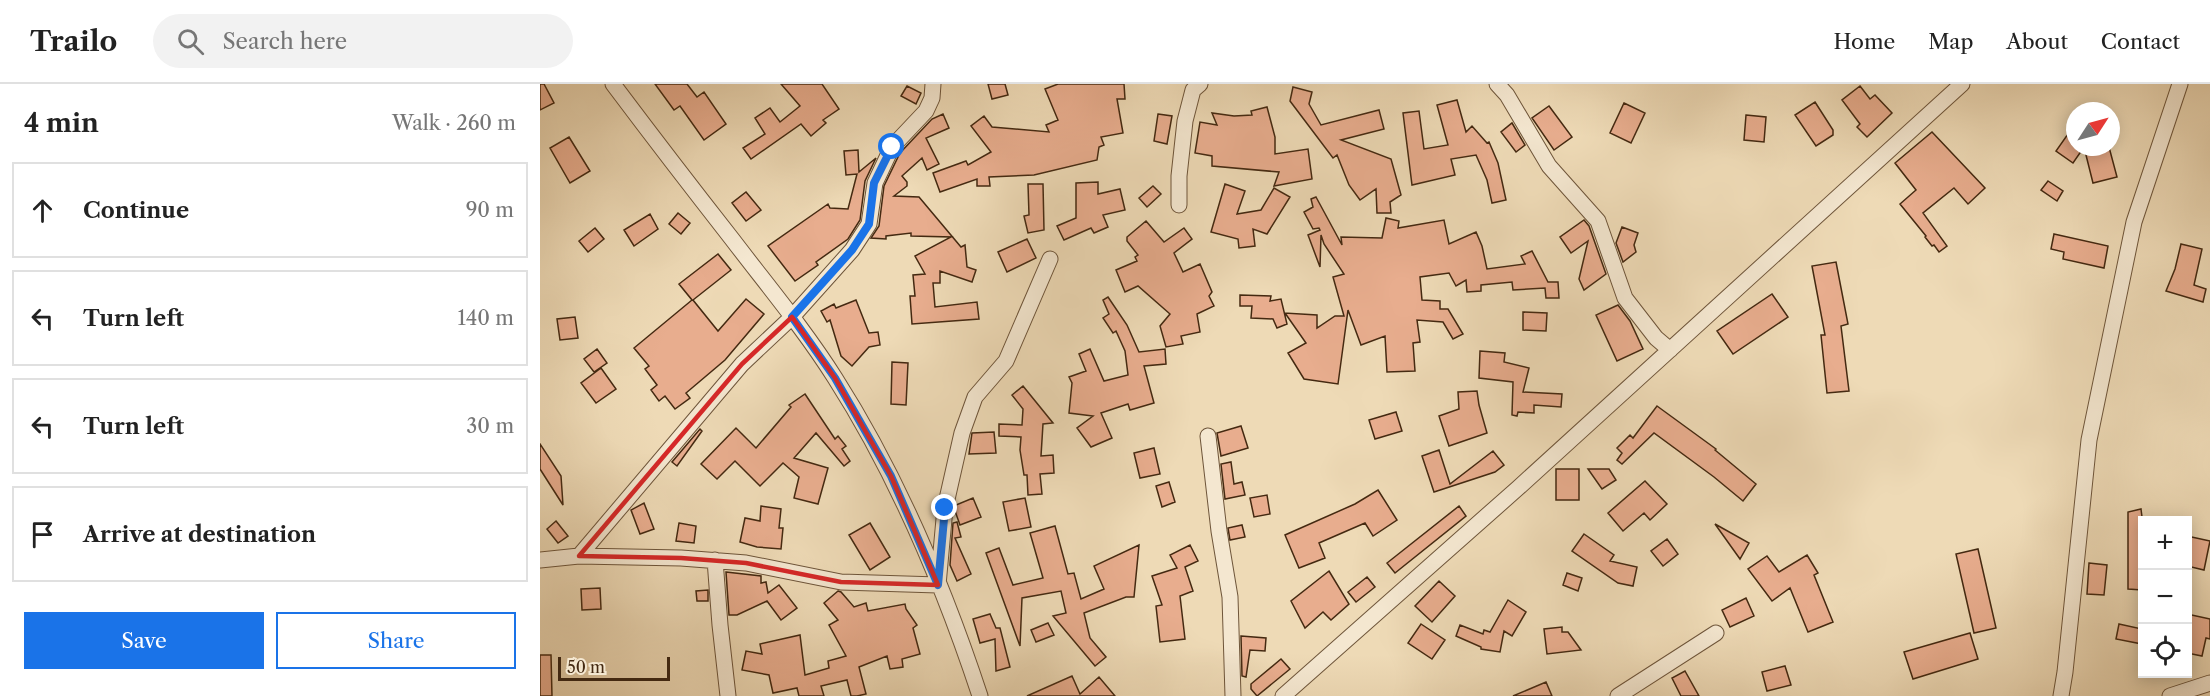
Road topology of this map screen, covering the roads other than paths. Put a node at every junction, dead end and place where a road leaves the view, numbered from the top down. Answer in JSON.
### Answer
{"nodes":[{"id":1,"x":613,"y":84,"type":"edge"},
{"id":2,"x":933,"y":84,"type":"edge"},
{"id":3,"x":1200,"y":84,"type":"edge"},
{"id":4,"x":1497,"y":84,"type":"edge"},
{"id":5,"x":1962,"y":84,"type":"edge"},
{"id":6,"x":2180,"y":84,"type":"edge"},
{"id":7,"x":1179,"y":205,"type":"dead end"},
{"id":8,"x":1050,"y":259,"type":"dead end"},
{"id":9,"x":792,"y":317,"type":"junction"},
{"id":10,"x":1670,"y":350,"type":"junction"},
{"id":11,"x":1208,"y":436,"type":"dead end"},
{"id":12,"x":579,"y":556,"type":"junction"},
{"id":13,"x":540,"y":560,"type":"edge"},
{"id":14,"x":715,"y":561,"type":"junction"},
{"id":15,"x":938,"y":585,"type":"junction"},
{"id":16,"x":1716,"y":633,"type":"dead end"},
{"id":17,"x":2210,"y":683,"type":"edge"},
{"id":18,"x":728,"y":696,"type":"edge"},
{"id":19,"x":980,"y":696,"type":"edge"},
{"id":20,"x":1233,"y":696,"type":"edge"},
{"id":21,"x":1284,"y":696,"type":"edge"},
{"id":22,"x":1618,"y":696,"type":"edge"},
{"id":23,"x":2061,"y":696,"type":"edge"},
{"id":24,"x":2170,"y":696,"type":"edge"}],
"edges":[{"from":1,"to":9,"type":"street"},
{"from":2,"to":9,"type":"street"},
{"from":3,"to":7,"type":"street"},
{"from":4,"to":10,"type":"street"},
{"from":5,"to":10,"type":"street"},
{"from":6,"to":23,"type":"street"},
{"from":8,"to":15,"type":"street"},
{"from":9,"to":12,"type":"street"},
{"from":9,"to":15,"type":"street"},
{"from":10,"to":21,"type":"street"},
{"from":11,"to":20,"type":"street"},
{"from":12,"to":13,"type":"street"},
{"from":12,"to":14,"type":"street"},
{"from":14,"to":15,"type":"street"},
{"from":14,"to":18,"type":"street"},
{"from":15,"to":19,"type":"street"},
{"from":16,"to":22,"type":"street"},
{"from":17,"to":24,"type":"street"}]}
